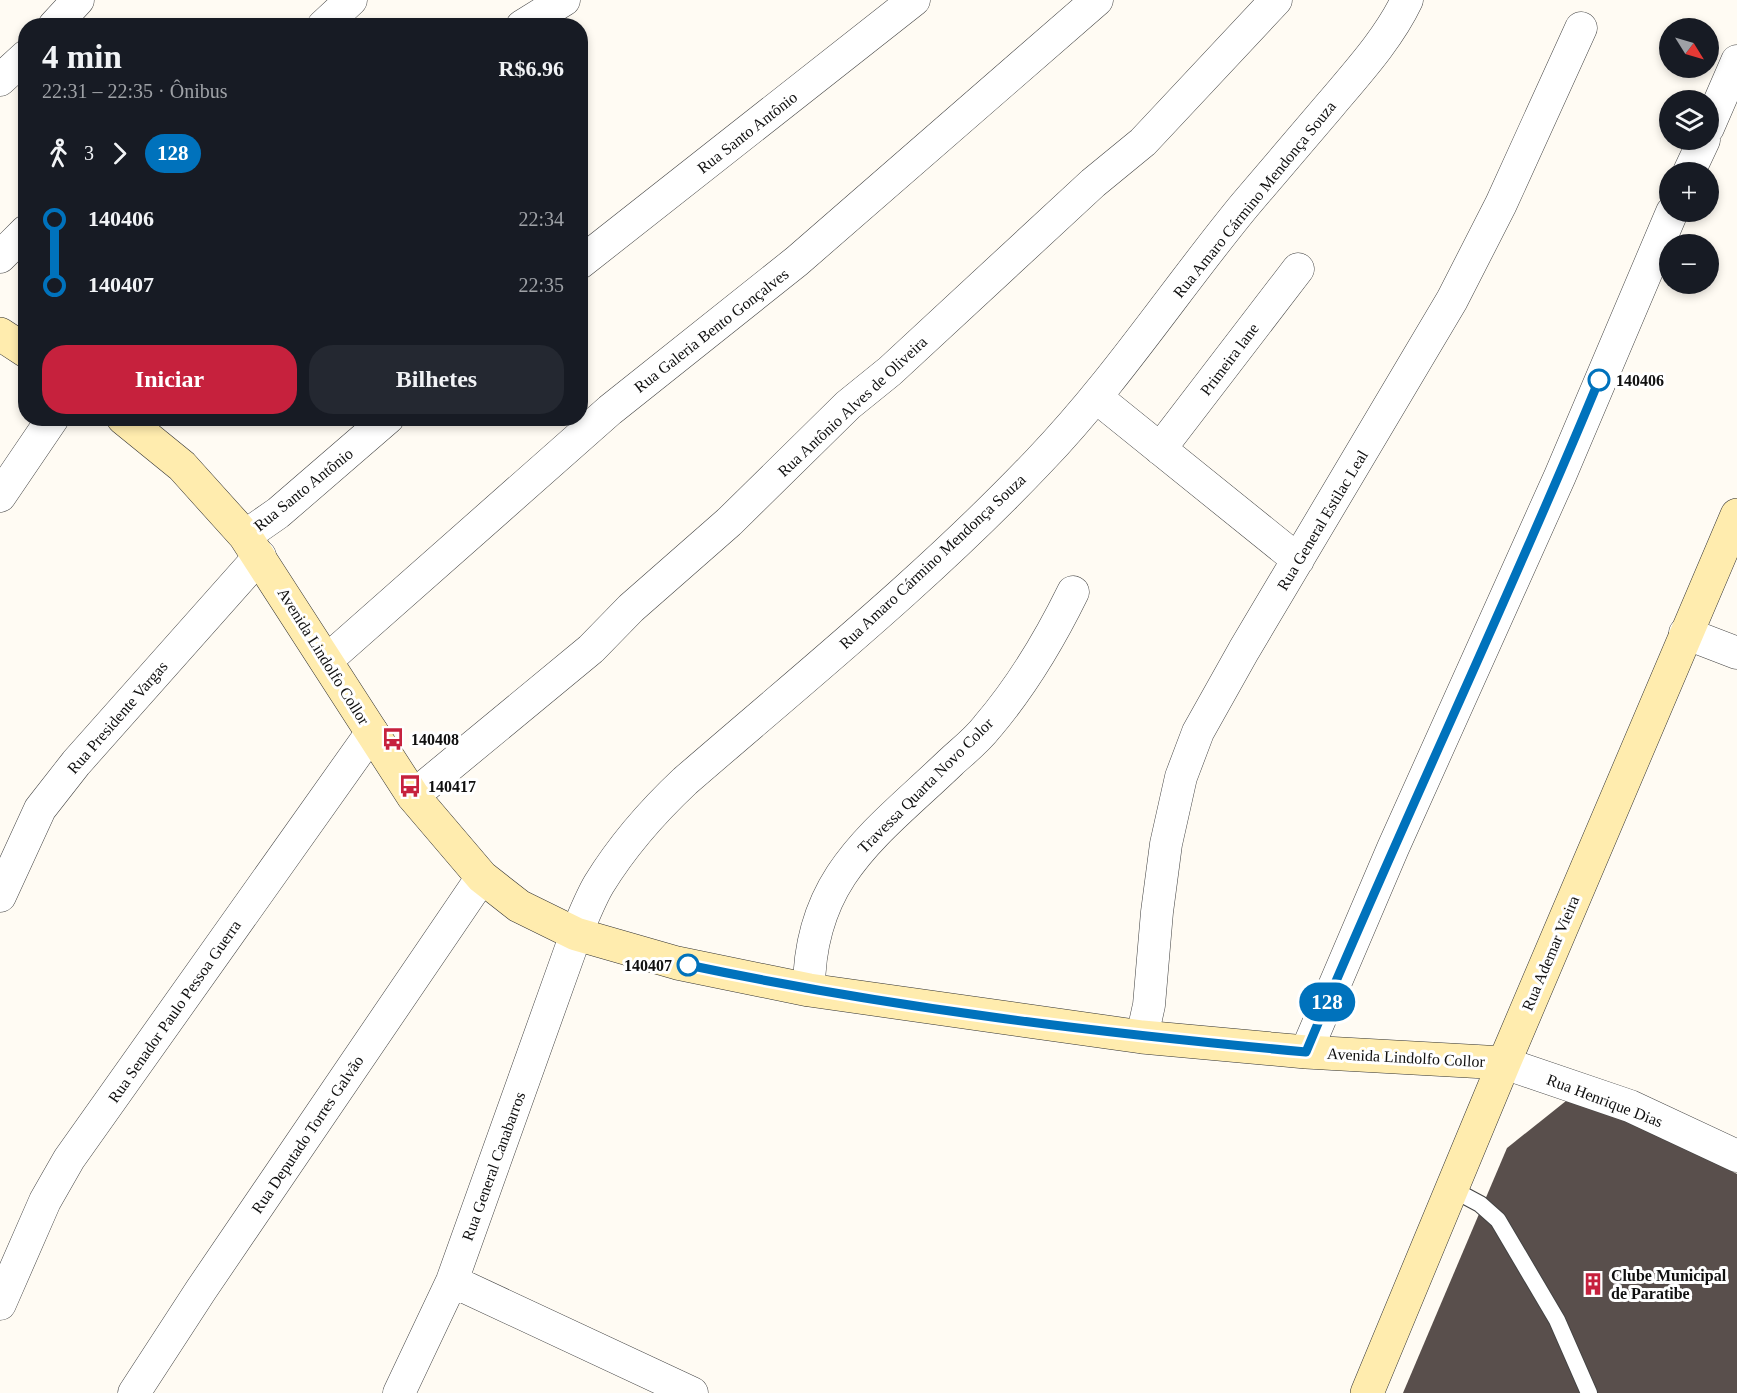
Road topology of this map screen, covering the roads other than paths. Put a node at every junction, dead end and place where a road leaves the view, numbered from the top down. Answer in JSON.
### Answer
{"nodes":[{"id":1,"x":78,"y":0,"type":"edge"},
{"id":2,"x":351,"y":0,"type":"edge"},
{"id":3,"x":564,"y":0,"type":"edge"},
{"id":4,"x":914,"y":0,"type":"edge"},
{"id":5,"x":1097,"y":0,"type":"edge"},
{"id":6,"x":1276,"y":0,"type":"edge"},
{"id":7,"x":1407,"y":0,"type":"edge"},
{"id":8,"x":61,"y":18,"type":"edge"},
{"id":9,"x":332,"y":18,"type":"edge"},
{"id":10,"x":535,"y":18,"type":"edge"},
{"id":11,"x":1581,"y":28,"type":"dead end"},
{"id":12,"x":1737,"y":61,"type":"edge"},
{"id":13,"x":18,"y":63,"type":"edge"},
{"id":14,"x":0,"y":80,"type":"edge"},
{"id":15,"x":1719,"y":103,"type":"edge"},
{"id":16,"x":1668,"y":222,"type":"edge"},
{"id":17,"x":18,"y":239,"type":"edge"},
{"id":18,"x":0,"y":256,"type":"edge"},
{"id":19,"x":588,"y":257,"type":"edge"},
{"id":20,"x":1298,"y":268,"type":"dead end"},
{"id":21,"x":0,"y":334,"type":"edge"},
{"id":22,"x":18,"y":346,"type":"edge"},
{"id":23,"x":1096,"y":398,"type":"junction"},
{"id":24,"x":47,"y":426,"type":"edge"},
{"id":25,"x":133,"y":426,"type":"edge"},
{"id":26,"x":379,"y":426,"type":"edge"},
{"id":27,"x":1160,"y":449,"type":"junction"},
{"id":28,"x":0,"y":495,"type":"edge"},
{"id":29,"x":1737,"y":515,"type":"edge"},
{"id":30,"x":253,"y":546,"type":"junction"},
{"id":31,"x":1298,"y":560,"type":"junction"},
{"id":32,"x":1072,"y":592,"type":"dead end"},
{"id":33,"x":1685,"y":633,"type":"junction"},
{"id":34,"x":1737,"y":653,"type":"edge"},
{"id":35,"x":326,"y":661,"type":"junction"},
{"id":36,"x":372,"y":732,"type":"junction"},
{"id":37,"x":413,"y":796,"type":"junction"},
{"id":38,"x":482,"y":877,"type":"junction"},
{"id":39,"x":0,"y":896,"type":"edge"},
{"id":40,"x":576,"y":934,"type":"junction"},
{"id":41,"x":809,"y":990,"type":"junction"},
{"id":42,"x":1142,"y":1037,"type":"junction"},
{"id":43,"x":1306,"y":1052,"type":"junction"},
{"id":44,"x":1504,"y":1063,"type":"junction"},
{"id":45,"x":1737,"y":1156,"type":"edge"},
{"id":46,"x":1452,"y":1188,"type":"junction"},
{"id":47,"x":452,"y":1281,"type":"junction"},
{"id":48,"x":0,"y":1304,"type":"edge"},
{"id":49,"x":134,"y":1393,"type":"edge"},
{"id":50,"x":399,"y":1393,"type":"edge"},
{"id":51,"x":692,"y":1393,"type":"edge"},
{"id":52,"x":1367,"y":1393,"type":"edge"},
{"id":53,"x":1590,"y":1393,"type":"edge"}],
"edges":[{"from":1,"to":8,"type":"street"},
{"from":2,"to":9,"type":"street"},
{"from":3,"to":10,"type":"street"},
{"from":4,"to":19,"type":"street","name":"Rua Santo Antônio"},
{"from":5,"to":35,"type":"street","name":"Rua Galeria Bento Gonçalves"},
{"from":6,"to":37,"type":"street","name":"Rua Antônio Alves de Oliveira"},
{"from":7,"to":23,"type":"street","name":"Rua Amaro Cármino Mendonça Souza"},
{"from":11,"to":31,"type":"street","name":"Rua General Estilac Leal"},
{"from":12,"to":15,"type":"street"},
{"from":13,"to":14,"type":"street"},
{"from":16,"to":43,"type":"street"},
{"from":17,"to":18,"type":"street"},
{"from":20,"to":27,"type":"street","name":"Primeira lane"},
{"from":21,"to":22,"type":"main road"},
{"from":23,"to":27,"type":"street"},
{"from":23,"to":40,"type":"street","name":"Rua Amaro Cármino Mendonça Souza"},
{"from":24,"to":28,"type":"street"},
{"from":25,"to":30,"type":"main road","name":"Avenida Lindolfo Collor"},
{"from":26,"to":30,"type":"street","name":"Rua Santo Antônio"},
{"from":27,"to":31,"type":"street"},
{"from":29,"to":33,"type":"main road","name":"Rua Ademar Vieira"},
{"from":30,"to":35,"type":"main road","name":"Avenida Lindolfo Collor"},
{"from":30,"to":39,"type":"street","name":"Rua Presidente Vargas"},
{"from":31,"to":42,"type":"street","name":"Rua General Estilac Leal"},
{"from":32,"to":41,"type":"street","name":"Travessa Quarta Novo Color"},
{"from":33,"to":34,"type":"street"},
{"from":33,"to":44,"type":"main road","name":"Rua Ademar Vieira"},
{"from":35,"to":36,"type":"main road","name":"Avenida Lindolfo Collor"},
{"from":36,"to":37,"type":"main road","name":"Avenida Lindolfo Collor"},
{"from":36,"to":48,"type":"street","name":"Rua Senador Paulo Pessoa Guerra"},
{"from":37,"to":38,"type":"main road","name":"Avenida Lindolfo Collor"},
{"from":38,"to":40,"type":"main road","name":"Avenida Lindolfo Collor"},
{"from":38,"to":49,"type":"street","name":"Rua Deputado Torres Galvão"},
{"from":40,"to":41,"type":"main road","name":"Avenida Lindolfo Collor"},
{"from":40,"to":47,"type":"street","name":"Rua General Canabarros"},
{"from":41,"to":42,"type":"main road","name":"Avenida Lindolfo Collor"},
{"from":42,"to":43,"type":"main road","name":"Avenida Lindolfo Collor"},
{"from":43,"to":44,"type":"main road","name":"Avenida Lindolfo Collor"},
{"from":44,"to":45,"type":"street","name":"Rua Henrique Dias"},
{"from":44,"to":46,"type":"main road","name":"Rua Ademar Vieira"},
{"from":46,"to":52,"type":"main road","name":"Rua Ademar Vieira"},
{"from":46,"to":53,"type":"lane"},
{"from":47,"to":50,"type":"street","name":"Rua General Canabarros"},
{"from":47,"to":51,"type":"street"}]}
